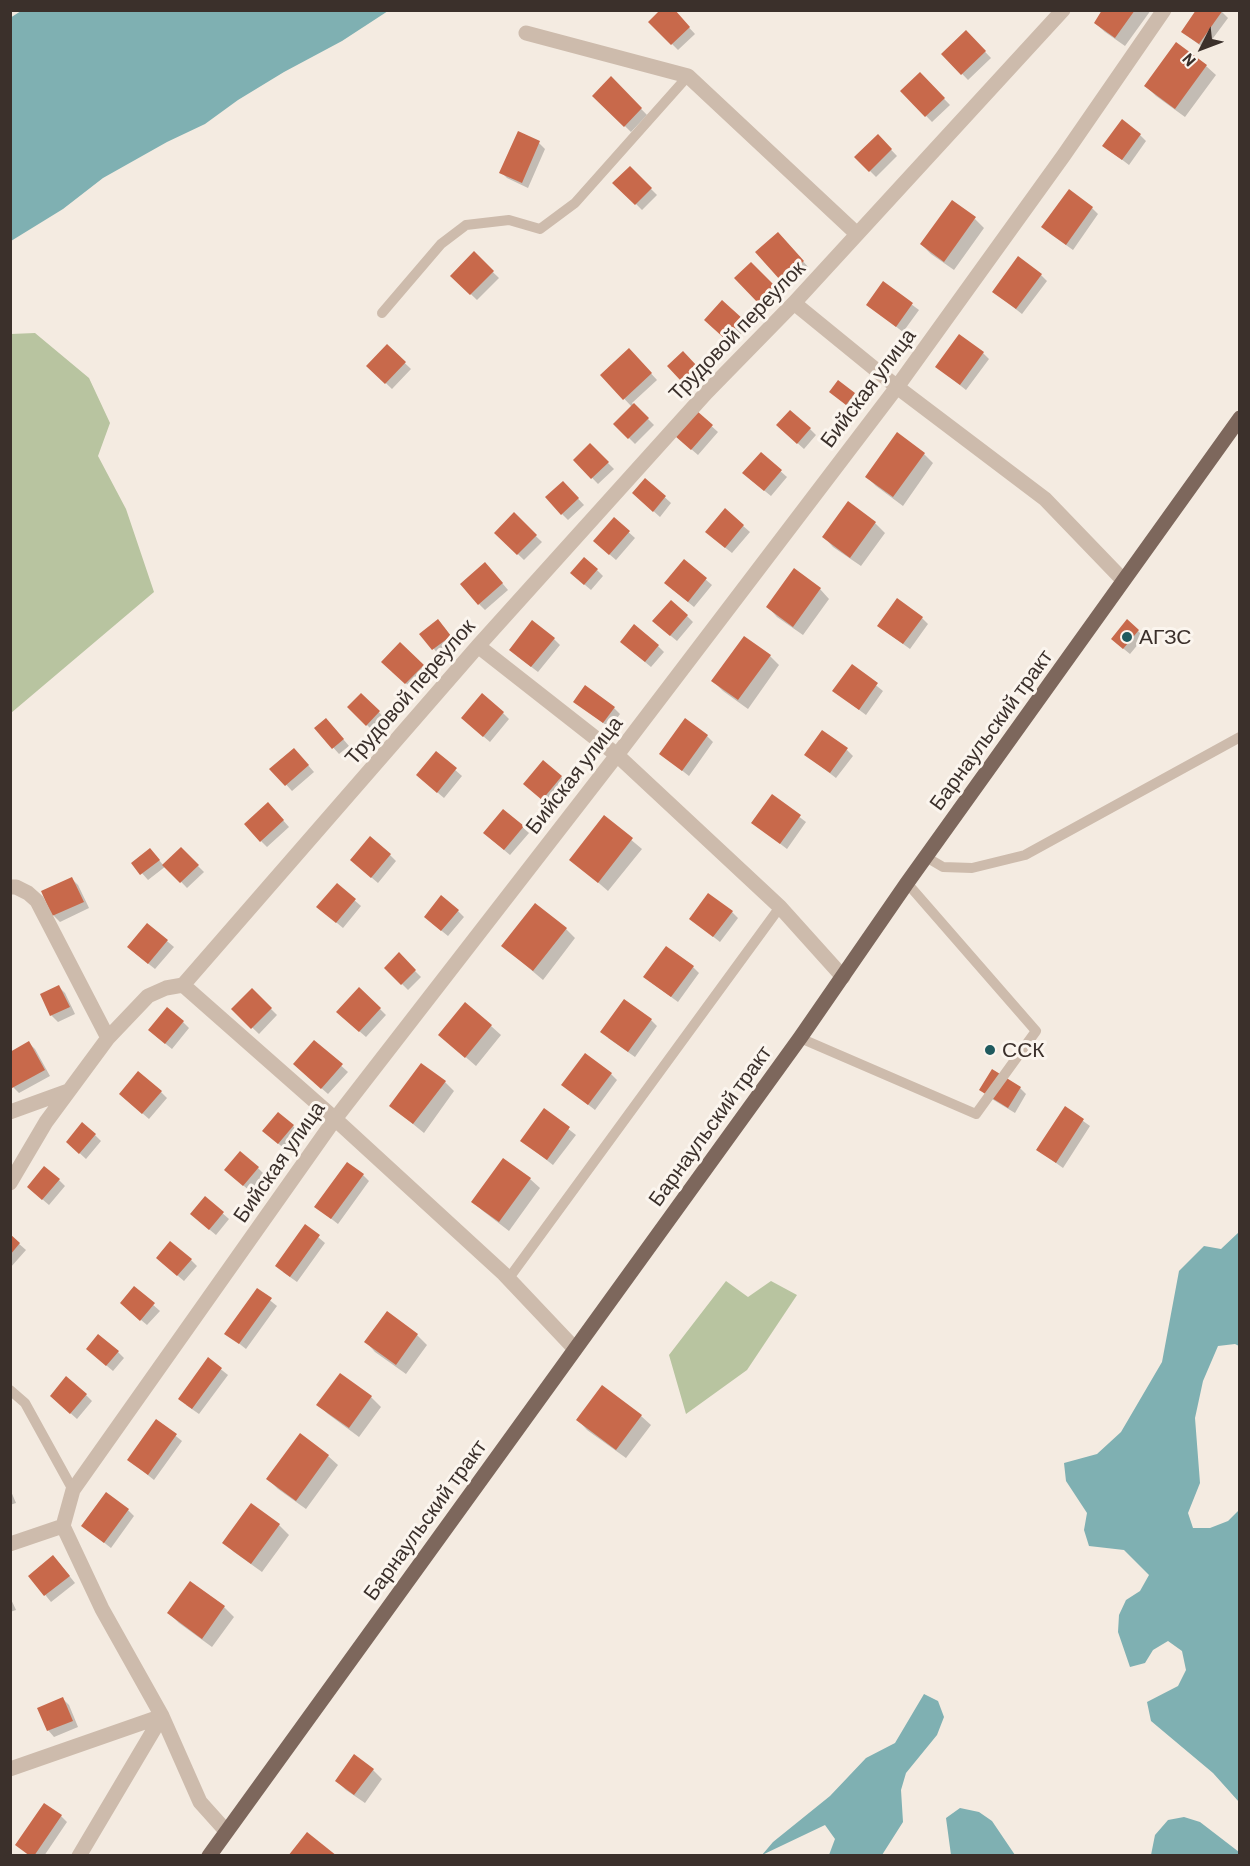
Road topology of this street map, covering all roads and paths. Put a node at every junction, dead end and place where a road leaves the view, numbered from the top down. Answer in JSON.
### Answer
{"nodes":[{"id":1,"x":1063,"y":10,"type":"edge"},
{"id":2,"x":1164,"y":10,"type":"edge"},
{"id":3,"x":526,"y":33,"type":"dead end"},
{"id":4,"x":688,"y":76,"type":"junction"},
{"id":5,"x":857,"y":234,"type":"junction"},
{"id":6,"x":794,"y":303,"type":"junction"},
{"id":7,"x":382,"y":313,"type":"dead end"},
{"id":8,"x":897,"y":387,"type":"junction"},
{"id":9,"x":1239,"y":418,"type":"edge"},
{"id":10,"x":1124,"y":580,"type":"junction"},
{"id":11,"x":478,"y":646,"type":"junction"},
{"id":12,"x":1239,"y":737,"type":"edge"},
{"id":13,"x":616,"y":756,"type":"junction"},
{"id":14,"x":926,"y":857,"type":"junction"},
{"id":15,"x":907,"y":883,"type":"junction"},
{"id":16,"x":10,"y":887,"type":"edge"},
{"id":17,"x":780,"y":907,"type":"junction"},
{"id":18,"x":843,"y":976,"type":"junction"},
{"id":19,"x":183,"y":985,"type":"junction"},
{"id":20,"x":108,"y":1038,"type":"junction"},
{"id":21,"x":800,"y":1038,"type":"junction"},
{"id":22,"x":69,"y":1091,"type":"junction"},
{"id":23,"x":12,"y":1108,"type":"edge"},
{"id":24,"x":335,"y":1119,"type":"junction"},
{"id":25,"x":10,"y":1183,"type":"edge"},
{"id":26,"x":509,"y":1278,"type":"junction"},
{"id":27,"x":575,"y":1348,"type":"junction"},
{"id":28,"x":10,"y":1390,"type":"edge"},
{"id":29,"x":73,"y":1490,"type":"junction"},
{"id":30,"x":63,"y":1526,"type":"junction"},
{"id":31,"x":10,"y":1545,"type":"edge"},
{"id":32,"x":162,"y":1716,"type":"junction"},
{"id":33,"x":10,"y":1769,"type":"edge"},
{"id":34,"x":226,"y":1831,"type":"junction"},
{"id":35,"x":79,"y":1856,"type":"edge"},
{"id":36,"x":209,"y":1856,"type":"edge"}],
"edges":[{"from":1,"to":5,"type":"street","name":"Трудовой переулок"},
{"from":2,"to":8,"type":"street","name":"Бийская улица"},
{"from":3,"to":4,"type":"street"},
{"from":4,"to":5,"type":"street"},
{"from":4,"to":7,"type":"lane"},
{"from":5,"to":6,"type":"street","name":"Трудовой переулок"},
{"from":6,"to":8,"type":"street"},
{"from":6,"to":11,"type":"street","name":"Трудовой переулок"},
{"from":8,"to":10,"type":"street"},
{"from":8,"to":13,"type":"street","name":"Бийская улица"},
{"from":9,"to":10,"type":"main road","name":"Барнаульский тракт"},
{"from":10,"to":14,"type":"main road","name":"Барнаульский тракт"},
{"from":11,"to":13,"type":"street"},
{"from":11,"to":19,"type":"street","name":"Трудовой переулок"},
{"from":12,"to":14,"type":"lane"},
{"from":13,"to":17,"type":"street"},
{"from":13,"to":24,"type":"street","name":"Бийская улица"},
{"from":14,"to":15,"type":"main road","name":"Барнаульский тракт"},
{"from":15,"to":18,"type":"main road","name":"Барнаульский тракт"},
{"from":15,"to":21,"type":"lane"},
{"from":16,"to":20,"type":"street"},
{"from":17,"to":18,"type":"street"},
{"from":17,"to":26,"type":"lane"},
{"from":18,"to":21,"type":"main road","name":"Барнаульский тракт"},
{"from":19,"to":20,"type":"street"},
{"from":19,"to":24,"type":"street"},
{"from":20,"to":22,"type":"street"},
{"from":21,"to":27,"type":"main road","name":"Барнаульский тракт"},
{"from":22,"to":23,"type":"street"},
{"from":22,"to":25,"type":"street"},
{"from":24,"to":26,"type":"street"},
{"from":24,"to":29,"type":"street","name":"Бийская улица"},
{"from":26,"to":27,"type":"street"},
{"from":27,"to":34,"type":"main road","name":"Барнаульский тракт"},
{"from":28,"to":29,"type":"lane"},
{"from":29,"to":30,"type":"street","name":"Бийская улица"},
{"from":30,"to":31,"type":"street"},
{"from":30,"to":32,"type":"street"},
{"from":32,"to":33,"type":"street"},
{"from":32,"to":34,"type":"street"},
{"from":32,"to":35,"type":"street"},
{"from":34,"to":36,"type":"main road","name":"Барнаульский тракт"}]}
